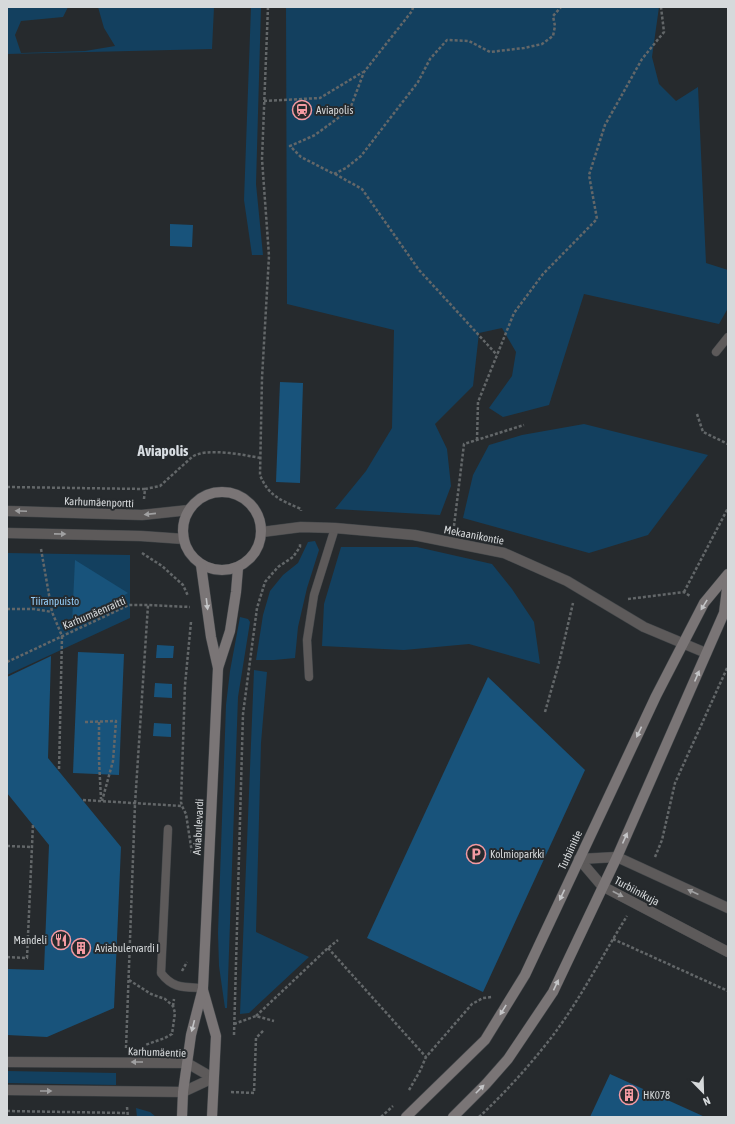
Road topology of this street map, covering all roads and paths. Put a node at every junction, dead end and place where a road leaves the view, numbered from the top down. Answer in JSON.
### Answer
{"nodes":[{"id":1,"x":268,"y":7,"type":"edge"},
{"id":2,"x":413,"y":7,"type":"edge"},
{"id":3,"x":561,"y":7,"type":"edge"},
{"id":4,"x":661,"y":7,"type":"edge"},
{"id":5,"x":364,"y":72,"type":"junction"},
{"id":6,"x":264,"y":101,"type":"junction"},
{"id":7,"x":334,"y":174,"type":"junction"},
{"id":8,"x":728,"y":337,"type":"edge"},
{"id":9,"x":716,"y":352,"type":"dead end"},
{"id":10,"x":497,"y":355,"type":"junction"},
{"id":11,"x":697,"y":414,"type":"dead end"},
{"id":12,"x":524,"y":425,"type":"dead end"},
{"id":13,"x":477,"y":440,"type":"junction"},
{"id":14,"x":728,"y":444,"type":"edge"},
{"id":15,"x":7,"y":487,"type":"edge"},
{"id":16,"x":145,"y":489,"type":"dead end"},
{"id":17,"x":728,"y":508,"type":"edge"},
{"id":18,"x":189,"y":510,"type":"junction"},
{"id":19,"x":7,"y":511,"type":"edge"},
{"id":20,"x":301,"y":527,"type":"junction"},
{"id":21,"x":335,"y":528,"type":"junction"},
{"id":22,"x":262,"y":532,"type":"junction"},
{"id":23,"x":7,"y":533,"type":"edge"},
{"id":24,"x":184,"y":540,"type":"junction"},
{"id":25,"x":452,"y":543,"type":"junction"},
{"id":26,"x":40,"y":549,"type":"dead end"},
{"id":27,"x":201,"y":565,"type":"junction"},
{"id":28,"x":238,"y":568,"type":"junction"},
{"id":29,"x":728,"y":574,"type":"edge"},
{"id":30,"x":728,"y":580,"type":"edge"},
{"id":31,"x":580,"y":588,"type":"junction"},
{"id":32,"x":602,"y":602,"type":"junction"},
{"id":33,"x":148,"y":605,"type":"junction"},
{"id":34,"x":192,"y":607,"type":"dead end"},
{"id":35,"x":7,"y":609,"type":"edge"},
{"id":36,"x":52,"y":612,"type":"junction"},
{"id":37,"x":191,"y":620,"type":"dead end"},
{"id":38,"x":62,"y":636,"type":"junction"},
{"id":39,"x":683,"y":644,"type":"junction"},
{"id":40,"x":706,"y":653,"type":"junction"},
{"id":41,"x":7,"y":662,"type":"edge"},
{"id":42,"x":218,"y":668,"type":"junction"},
{"id":43,"x":308,"y":677,"type":"dead end"},
{"id":44,"x":545,"y":712,"type":"dead end"},
{"id":45,"x":85,"y":722,"type":"dead end"},
{"id":46,"x":99,"y":722,"type":"junction"},
{"id":47,"x":59,"y":771,"type":"dead end"},
{"id":48,"x":83,"y":800,"type":"dead end"},
{"id":49,"x":102,"y":801,"type":"junction"},
{"id":50,"x":135,"y":804,"type":"junction"},
{"id":51,"x":182,"y":806,"type":"junction"},
{"id":52,"x":32,"y":824,"type":"dead end"},
{"id":53,"x":168,"y":829,"type":"dead end"},
{"id":54,"x":7,"y":846,"type":"edge"},
{"id":55,"x":32,"y":847,"type":"junction"},
{"id":56,"x":617,"y":857,"type":"junction"},
{"id":57,"x":579,"y":859,"type":"junction"},
{"id":58,"x":192,"y":860,"type":"dead end"},
{"id":59,"x":602,"y":886,"type":"junction"},
{"id":60,"x":728,"y":908,"type":"edge"},
{"id":61,"x":613,"y":939,"type":"dead end"},
{"id":62,"x":338,"y":940,"type":"dead end"},
{"id":63,"x":328,"y":948,"type":"junction"},
{"id":64,"x":728,"y":952,"type":"edge"},
{"id":65,"x":7,"y":958,"type":"edge"},
{"id":66,"x":188,"y":959,"type":"dead end"},
{"id":67,"x":129,"y":980,"type":"junction"},
{"id":68,"x":177,"y":986,"type":"junction"},
{"id":69,"x":203,"y":988,"type":"junction"},
{"id":70,"x":728,"y":991,"type":"edge"},
{"id":71,"x":173,"y":1006,"type":"junction"},
{"id":72,"x":256,"y":1016,"type":"junction"},
{"id":73,"x":274,"y":1021,"type":"dead end"},
{"id":74,"x":234,"y":1024,"type":"junction"},
{"id":75,"x":264,"y":1030,"type":"dead end"},
{"id":76,"x":234,"y":1037,"type":"dead end"},
{"id":77,"x":133,"y":1046,"type":"dead end"},
{"id":78,"x":140,"y":1046,"type":"dead end"},
{"id":79,"x":426,"y":1057,"type":"dead end"},
{"id":80,"x":7,"y":1062,"type":"edge"},
{"id":81,"x":187,"y":1063,"type":"junction"},
{"id":82,"x":213,"y":1078,"type":"junction"},
{"id":83,"x":231,"y":1084,"type":"dead end"},
{"id":84,"x":7,"y":1090,"type":"edge"},
{"id":85,"x":183,"y":1092,"type":"junction"},
{"id":86,"x":230,"y":1092,"type":"junction"},
{"id":87,"x":230,"y":1098,"type":"dead end"},
{"id":88,"x":7,"y":1111,"type":"edge"},
{"id":89,"x":127,"y":1113,"type":"dead end"},
{"id":90,"x":182,"y":1117,"type":"edge"},
{"id":91,"x":212,"y":1117,"type":"edge"},
{"id":92,"x":406,"y":1117,"type":"edge"},
{"id":93,"x":452,"y":1117,"type":"edge"}],
"edges":[{"from":1,"to":6,"type":"path"},
{"from":2,"to":5,"type":"path"},
{"from":3,"to":7,"type":"path"},
{"from":4,"to":10,"type":"path"},
{"from":5,"to":6,"type":"path"},
{"from":5,"to":7,"type":"path"},
{"from":6,"to":20,"type":"path"},
{"from":7,"to":10,"type":"path"},
{"from":8,"to":9,"type":"lane"},
{"from":10,"to":13,"type":"path"},
{"from":11,"to":14,"type":"path"},
{"from":12,"to":13,"type":"path"},
{"from":13,"to":25,"type":"path"},
{"from":15,"to":16,"type":"path"},
{"from":17,"to":32,"type":"path"},
{"from":18,"to":19,"type":"street","name":"Karhumäenportti","one_way":true},
{"from":18,"to":22,"type":"street"},
{"from":18,"to":24,"type":"street"},
{"from":20,"to":21,"type":"street","name":"Mekaanikontie"},
{"from":20,"to":22,"type":"street","name":"Mekaanikontie"},
{"from":20,"to":74,"type":"path"},
{"from":21,"to":25,"type":"street","name":"Mekaanikontie"},
{"from":21,"to":43,"type":"lane"},
{"from":22,"to":28,"type":"street"},
{"from":23,"to":24,"type":"street","one_way":true},
{"from":24,"to":27,"type":"street"},
{"from":25,"to":31,"type":"street","name":"Mekaanikontie"},
{"from":26,"to":36,"type":"path"},
{"from":27,"to":28,"type":"street"},
{"from":27,"to":42,"type":"street","name":"Aviabulevardi","one_way":true},
{"from":28,"to":42,"type":"street","name":"Aviabulevardi"},
{"from":29,"to":39,"type":"street","name":"Turbiinitie","one_way":true},
{"from":30,"to":40,"type":"street"},
{"from":31,"to":32,"type":"street","name":"Mekaanikontie"},
{"from":31,"to":44,"type":"path"},
{"from":32,"to":39,"type":"street","name":"Mekaanikontie"},
{"from":33,"to":34,"type":"path","name":"Karhumäenraitti"},
{"from":33,"to":38,"type":"path","name":"Karhumäenraitti"},
{"from":33,"to":50,"type":"path"},
{"from":35,"to":36,"type":"path"},
{"from":36,"to":38,"type":"path"},
{"from":37,"to":51,"type":"path"},
{"from":38,"to":41,"type":"path","name":"Karhumäenraitti"},
{"from":38,"to":47,"type":"path"},
{"from":39,"to":40,"type":"street","name":"Mekaanikontie"},
{"from":39,"to":57,"type":"street","name":"Turbiinitie","one_way":true},
{"from":56,"to":40,"type":"street","one_way":true},
{"from":42,"to":69,"type":"street","name":"Aviabulevardi"},
{"from":45,"to":46,"type":"path"},
{"from":46,"to":49,"type":"path"},
{"from":46,"to":49,"type":"path"},
{"from":48,"to":49,"type":"path"},
{"from":49,"to":50,"type":"path"},
{"from":50,"to":51,"type":"path"},
{"from":50,"to":67,"type":"path"},
{"from":51,"to":58,"type":"path"},
{"from":52,"to":55,"type":"path"},
{"from":53,"to":68,"type":"lane"},
{"from":54,"to":55,"type":"path"},
{"from":55,"to":65,"type":"path"},
{"from":56,"to":57,"type":"street","name":"Turbiinikuja"},
{"from":56,"to":59,"type":"street"},
{"from":60,"to":56,"type":"street","name":"Turbiinikuja","one_way":true},
{"from":57,"to":59,"type":"street","name":"Turbiinikuja"},
{"from":57,"to":92,"type":"street","name":"Turbiinitie","one_way":true},
{"from":59,"to":64,"type":"street","name":"Turbiinikuja","one_way":true},
{"from":93,"to":59,"type":"street","one_way":true},
{"from":61,"to":70,"type":"path"},
{"from":62,"to":63,"type":"path"},
{"from":63,"to":72,"type":"path"},
{"from":63,"to":79,"type":"path"},
{"from":66,"to":68,"type":"path"},
{"from":67,"to":71,"type":"path"},
{"from":67,"to":77,"type":"path"},
{"from":68,"to":69,"type":"lane"},
{"from":68,"to":71,"type":"path"},
{"from":69,"to":81,"type":"street","name":"Aviabulevardi","one_way":true},
{"from":69,"to":82,"type":"street","name":"Aviabulevardi"},
{"from":71,"to":78,"type":"path"},
{"from":72,"to":73,"type":"path"},
{"from":72,"to":74,"type":"path"},
{"from":74,"to":76,"type":"path"},
{"from":75,"to":86,"type":"path"},
{"from":81,"to":80,"type":"street","name":"Karhumäentie","one_way":true},
{"from":81,"to":82,"type":"street","name":"Karhumäentie"},
{"from":81,"to":85,"type":"street","name":"Aviabulevardi"},
{"from":82,"to":85,"type":"street"},
{"from":82,"to":91,"type":"street","name":"Aviabulevardi"},
{"from":83,"to":86,"type":"path"},
{"from":84,"to":85,"type":"street","one_way":true},
{"from":85,"to":90,"type":"street","name":"Aviabulevardi"},
{"from":86,"to":87,"type":"path"},
{"from":88,"to":89,"type":"path"}]}
